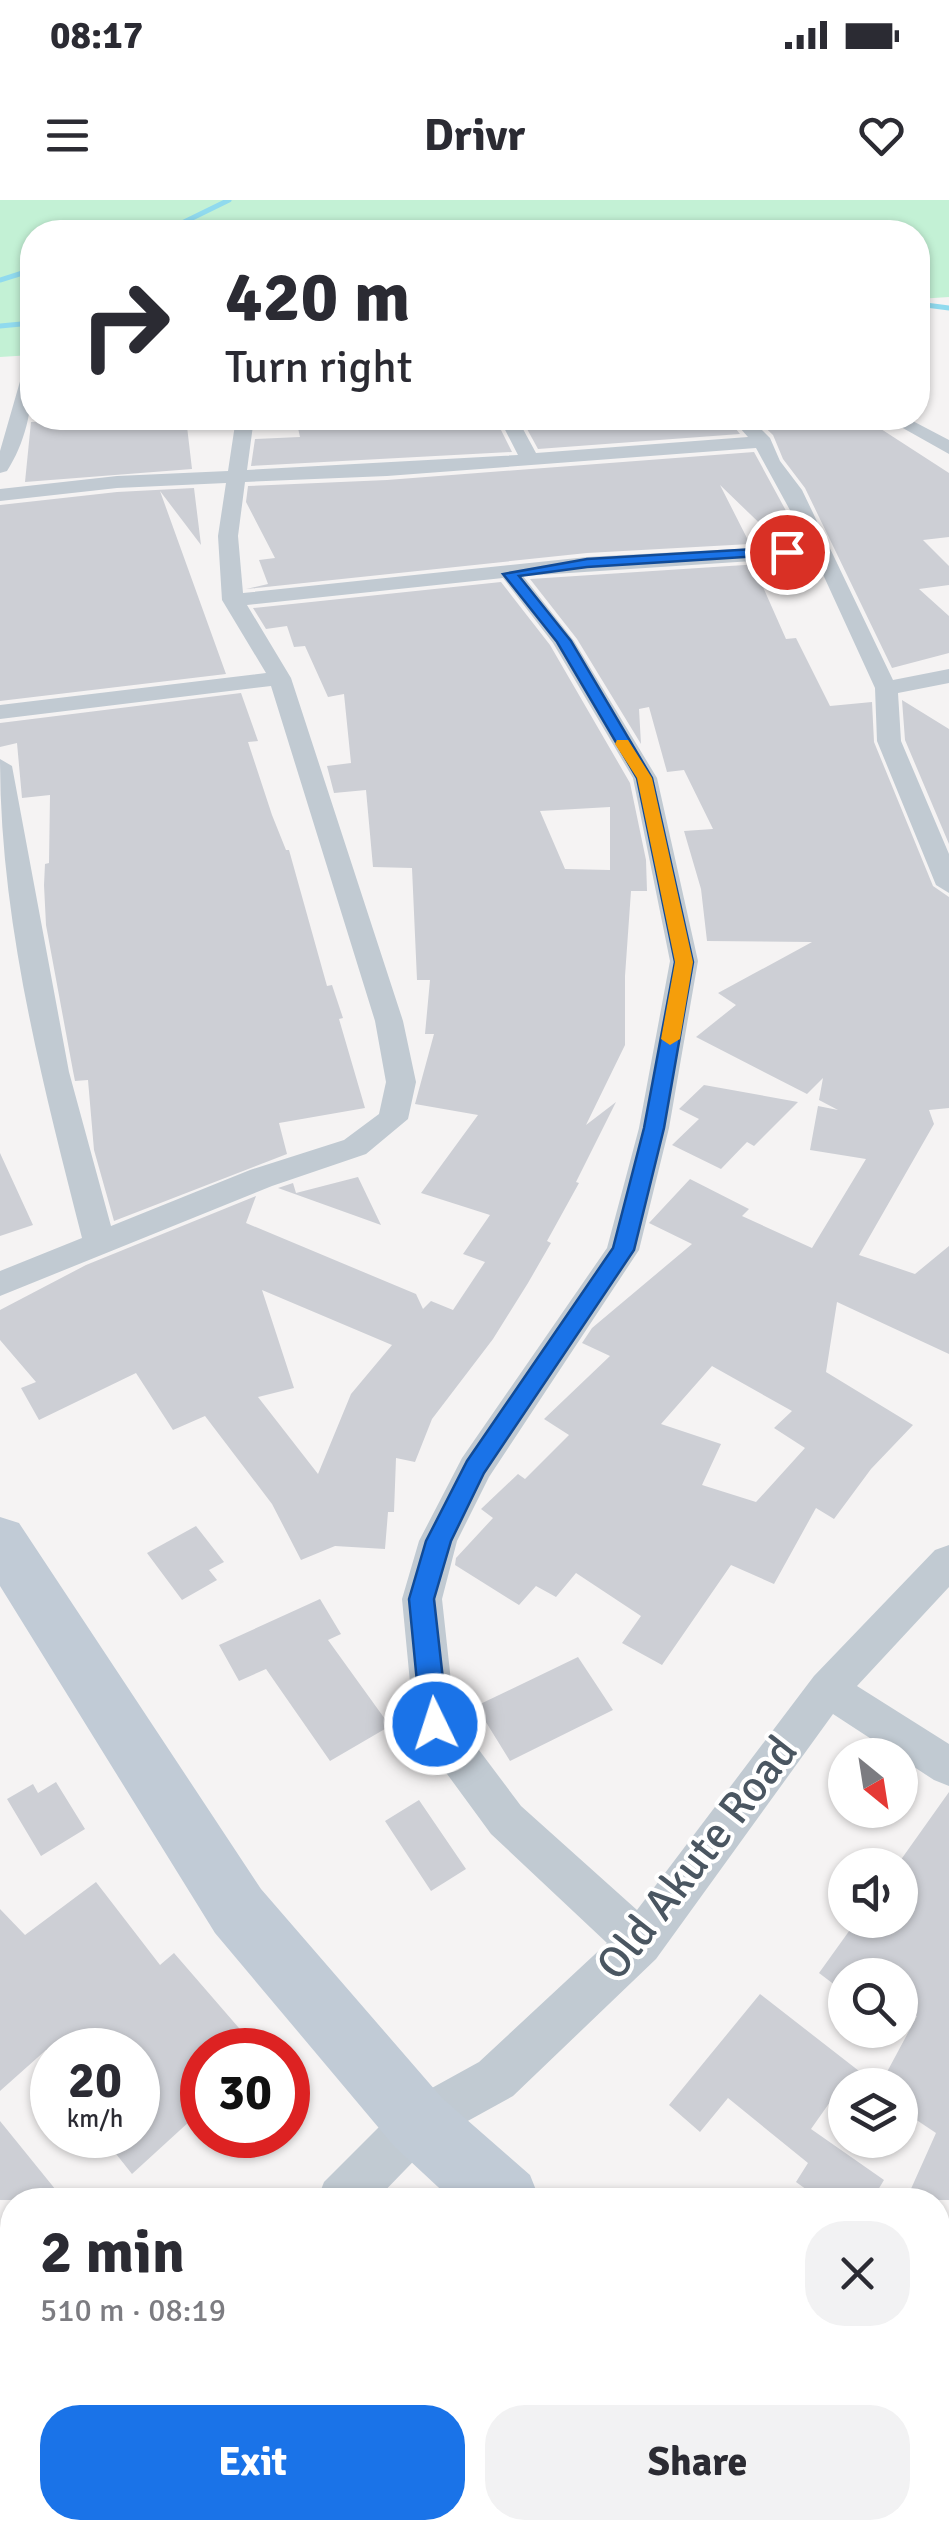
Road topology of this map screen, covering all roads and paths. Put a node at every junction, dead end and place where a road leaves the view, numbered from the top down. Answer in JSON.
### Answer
{"nodes":[{"id":1,"x":20,"y":414,"type":"edge"},
{"id":2,"x":244,"y":430,"type":"edge"},
{"id":3,"x":514,"y":430,"type":"edge"},
{"id":4,"x":752,"y":430,"type":"edge"},
{"id":5,"x":916,"y":430,"type":"edge"},
{"id":6,"x":763,"y":442,"type":"junction"},
{"id":7,"x":949,"y":448,"type":"edge"},
{"id":8,"x":530,"y":459,"type":"junction"},
{"id":9,"x":0,"y":467,"type":"edge"},
{"id":10,"x":234,"y":478,"type":"junction"},
{"id":11,"x":0,"y":495,"type":"edge"},
{"id":12,"x":822,"y":550,"type":"junction"},
{"id":13,"x":510,"y":574,"type":"junction"},
{"id":14,"x":233,"y":600,"type":"junction"},
{"id":15,"x":949,"y":676,"type":"edge"},
{"id":16,"x":280,"y":678,"type":"junction"},
{"id":17,"x":886,"y":688,"type":"junction"},
{"id":18,"x":0,"y":712,"type":"edge"},
{"id":19,"x":0,"y":766,"type":"edge"},
{"id":20,"x":949,"y":885,"type":"edge"},
{"id":21,"x":99,"y":1242,"type":"junction"},
{"id":22,"x":0,"y":1284,"type":"edge"},
{"id":23,"x":0,"y":1539,"type":"edge"},
{"id":24,"x":949,"y":1561,"type":"edge"},
{"id":25,"x":828,"y":1689,"type":"junction"},
{"id":26,"x":949,"y":1768,"type":"edge"},
{"id":27,"x":640,"y":1943,"type":"junction"},
{"id":28,"x":418,"y":2122,"type":"junction"},
{"id":29,"x":354,"y":2188,"type":"edge"},
{"id":30,"x":492,"y":2188,"type":"edge"}],
"edges":[{"from":1,"to":9,"type":"street"},
{"from":2,"to":10,"type":"street"},
{"from":3,"to":8,"type":"street"},
{"from":4,"to":6,"type":"street"},
{"from":5,"to":7,"type":"street"},
{"from":6,"to":8,"type":"street"},
{"from":6,"to":12,"type":"street"},
{"from":8,"to":10,"type":"street"},
{"from":10,"to":11,"type":"street"},
{"from":10,"to":14,"type":"street"},
{"from":12,"to":13,"type":"street"},
{"from":12,"to":17,"type":"street"},
{"from":13,"to":14,"type":"street"},
{"from":13,"to":27,"type":"street"},
{"from":14,"to":16,"type":"street"},
{"from":15,"to":17,"type":"street"},
{"from":16,"to":18,"type":"street"},
{"from":16,"to":21,"type":"street"},
{"from":17,"to":20,"type":"street"},
{"from":19,"to":21,"type":"street"},
{"from":21,"to":22,"type":"street"},
{"from":23,"to":28,"type":"main road"},
{"from":24,"to":25,"type":"street","name":"Old Akute Road"},
{"from":25,"to":26,"type":"street"},
{"from":25,"to":27,"type":"street","name":"Old Akute Road"},
{"from":27,"to":28,"type":"street","name":"Old Akute Road"},
{"from":28,"to":29,"type":"street","name":"Old Akute Road"},
{"from":28,"to":30,"type":"main road"}]}
